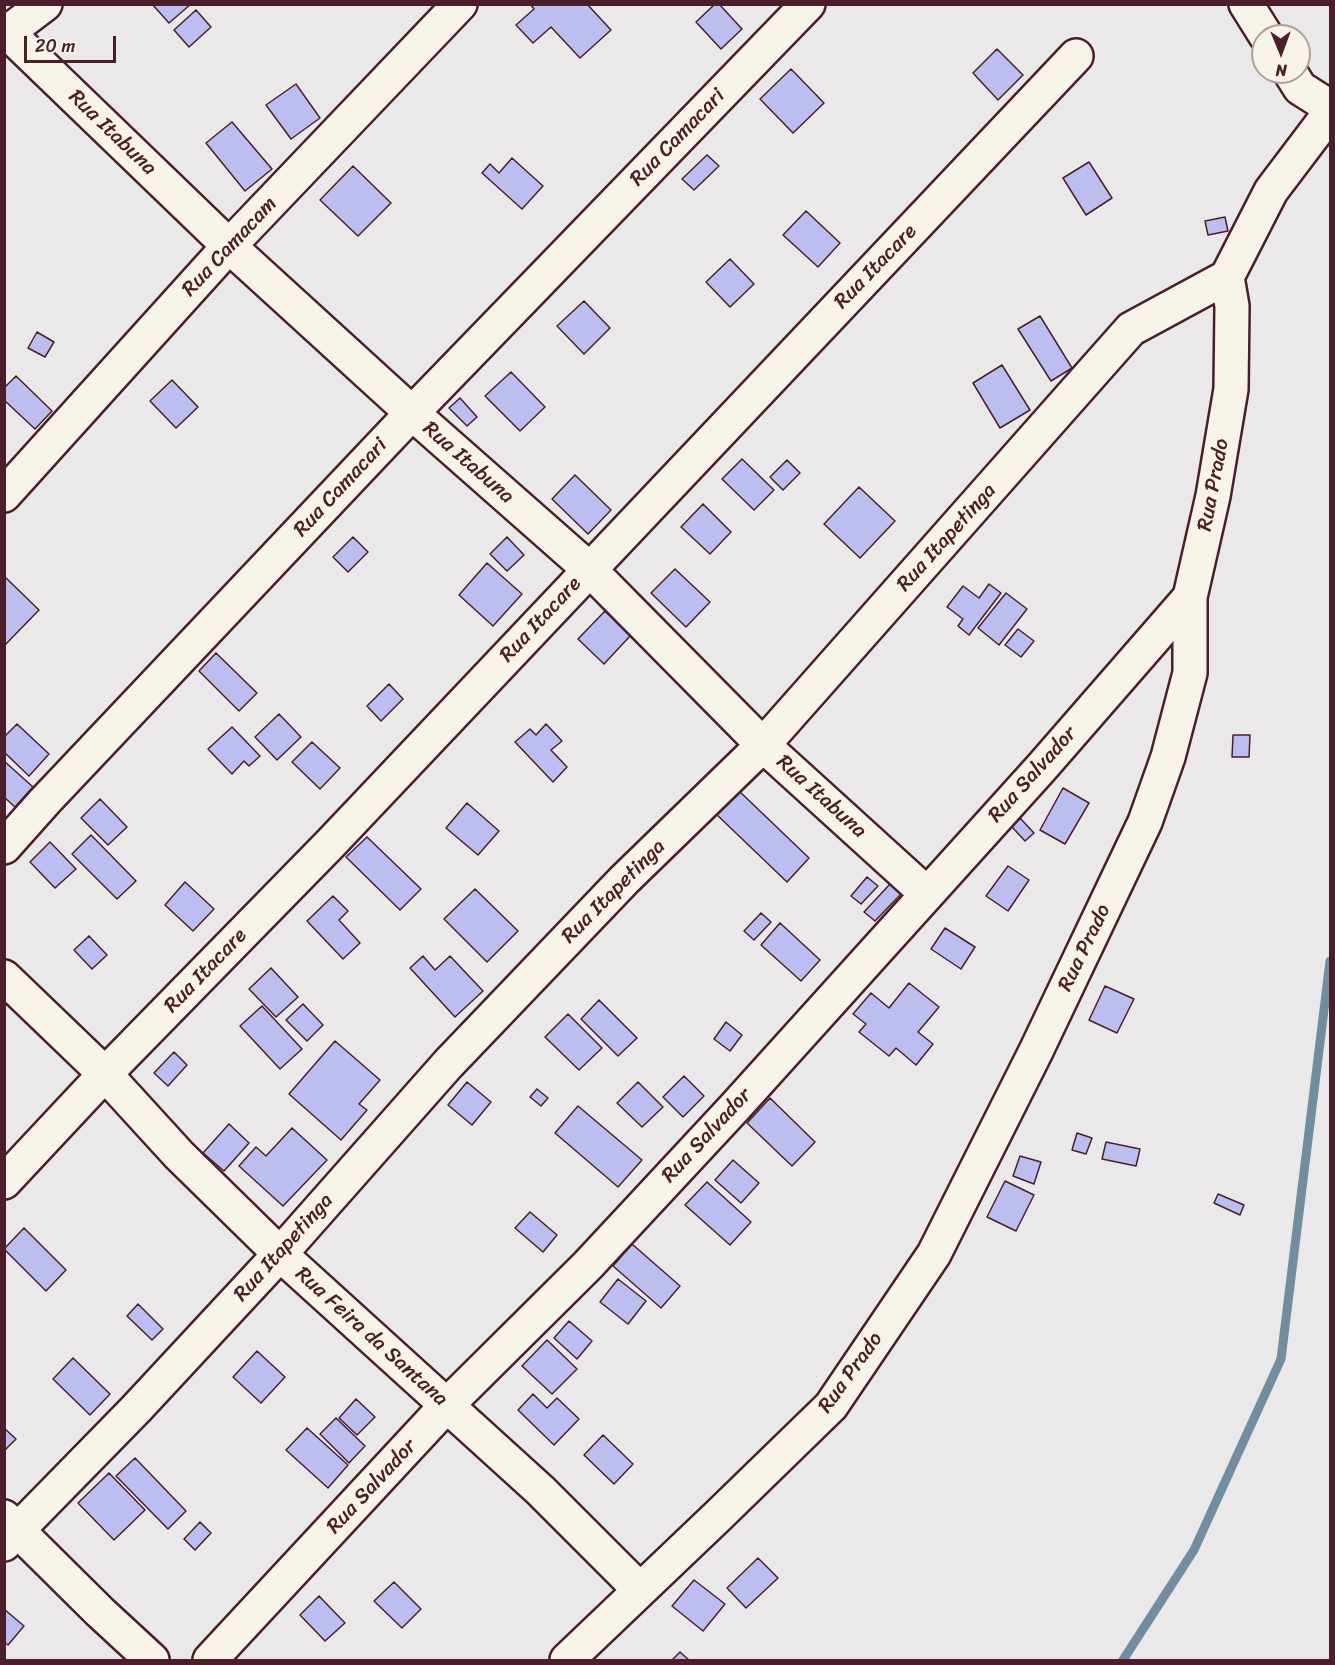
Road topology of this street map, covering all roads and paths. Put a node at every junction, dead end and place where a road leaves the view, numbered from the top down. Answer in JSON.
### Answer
{"nodes":[{"id":1,"x":45,"y":4,"type":"edge"},
{"id":2,"x":460,"y":4,"type":"edge"},
{"id":3,"x":808,"y":4,"type":"edge"},
{"id":4,"x":1246,"y":4,"type":"edge"},
{"id":5,"x":1258,"y":24,"type":"edge"},
{"id":6,"x":6,"y":34,"type":"edge"},
{"id":7,"x":1076,"y":56,"type":"dead end"},
{"id":8,"x":1298,"y":84,"type":"edge"},
{"id":9,"x":1330,"y":107,"type":"edge"},
{"id":10,"x":1330,"y":113,"type":"edge"},
{"id":11,"x":229,"y":246,"type":"junction"},
{"id":12,"x":1227,"y":277,"type":"junction"},
{"id":13,"x":412,"y":413,"type":"junction"},
{"id":14,"x":4,"y":495,"type":"edge"},
{"id":15,"x":589,"y":569,"type":"junction"},
{"id":16,"x":1190,"y":597,"type":"junction"},
{"id":17,"x":764,"y":745,"type":"junction"},
{"id":18,"x":4,"y":847,"type":"edge"},
{"id":19,"x":927,"y":894,"type":"junction"},
{"id":20,"x":4,"y":977,"type":"edge"},
{"id":21,"x":105,"y":1074,"type":"junction"},
{"id":22,"x":4,"y":1182,"type":"edge"},
{"id":23,"x":280,"y":1254,"type":"junction"},
{"id":24,"x":447,"y":1405,"type":"junction"},
{"id":25,"x":9,"y":1530,"type":"edge"},
{"id":26,"x":640,"y":1590,"type":"junction"},
{"id":27,"x":152,"y":1660,"type":"edge"},
{"id":28,"x":210,"y":1660,"type":"edge"},
{"id":29,"x":567,"y":1660,"type":"edge"}],
"edges":[{"from":1,"to":6,"type":"street"},
{"from":2,"to":11,"type":"street","name":"Rua Camacam"},
{"from":3,"to":13,"type":"street","name":"Rua Camacari"},
{"from":4,"to":5,"type":"street"},
{"from":6,"to":11,"type":"street","name":"Rua Itabuna"},
{"from":7,"to":15,"type":"street","name":"Rua Itacare"},
{"from":8,"to":9,"type":"street"},
{"from":10,"to":12,"type":"street"},
{"from":11,"to":13,"type":"street","name":"Rua Itabuna"},
{"from":11,"to":14,"type":"street","name":"Rua Camacam"},
{"from":12,"to":16,"type":"street","name":"Rua Prado"},
{"from":12,"to":17,"type":"street","name":"Rua Itapetinga"},
{"from":13,"to":15,"type":"street","name":"Rua Itabuna"},
{"from":13,"to":18,"type":"street","name":"Rua Camacari"},
{"from":15,"to":17,"type":"street","name":"Rua Itabuna"},
{"from":15,"to":21,"type":"street","name":"Rua Itacare"},
{"from":16,"to":19,"type":"street","name":"Rua Salvador"},
{"from":16,"to":26,"type":"street","name":"Rua Prado"},
{"from":17,"to":19,"type":"street","name":"Rua Itabuna"},
{"from":17,"to":23,"type":"street","name":"Rua Itapetinga"},
{"from":19,"to":24,"type":"street","name":"Rua Salvador"},
{"from":20,"to":21,"type":"street","name":"Rua Feira da Santana"},
{"from":21,"to":22,"type":"street","name":"Rua Itacare"},
{"from":21,"to":23,"type":"street","name":"Rua Feira da Santana"},
{"from":23,"to":24,"type":"street","name":"Rua Feira da Santana"},
{"from":23,"to":25,"type":"street","name":"Rua Itapetinga"},
{"from":24,"to":26,"type":"street","name":"Rua Feira da Santana"},
{"from":24,"to":28,"type":"street","name":"Rua Salvador"},
{"from":25,"to":27,"type":"street","name":"Rua Itapetinga"},
{"from":26,"to":29,"type":"street","name":"Rua Prado"}]}
